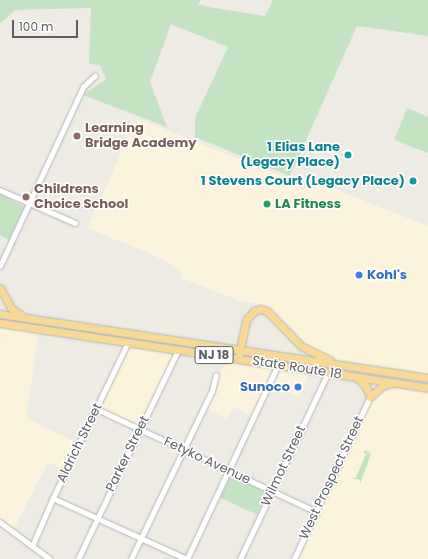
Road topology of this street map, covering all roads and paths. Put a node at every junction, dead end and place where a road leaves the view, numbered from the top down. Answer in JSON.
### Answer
{"nodes":[{"id":1,"x":95,"y":76,"type":"dead end"},
{"id":2,"x":0,"y":190,"type":"edge"},
{"id":3,"x":30,"y":203,"type":"junction"},
{"id":4,"x":74,"y":222,"type":"dead end"},
{"id":5,"x":0,"y":266,"type":"edge"},
{"id":6,"x":0,"y":288,"type":"edge"},
{"id":7,"x":0,"y":314,"type":"edge"},
{"id":8,"x":24,"y":317,"type":"junction"},
{"id":9,"x":0,"y":323,"type":"edge"},
{"id":10,"x":128,"y":342,"type":"junction"},
{"id":11,"x":178,"y":350,"type":"junction"},
{"id":12,"x":238,"y":350,"type":"junction"},
{"id":13,"x":241,"y":360,"type":"junction"},
{"id":14,"x":278,"y":365,"type":"junction"},
{"id":15,"x":343,"y":365,"type":"junction"},
{"id":16,"x":328,"y":373,"type":"junction"},
{"id":17,"x":216,"y":375,"type":"dead end"},
{"id":18,"x":356,"y":377,"type":"junction"},
{"id":19,"x":428,"y":378,"type":"edge"},
{"id":20,"x":392,"y":382,"type":"junction"},
{"id":21,"x":428,"y":388,"type":"edge"},
{"id":22,"x":370,"y":397,"type":"junction"},
{"id":23,"x":97,"y":409,"type":"junction"},
{"id":24,"x":140,"y":430,"type":"junction"},
{"id":25,"x":185,"y":450,"type":"junction"},
{"id":26,"x":229,"y":471,"type":"junction"},
{"id":27,"x":272,"y":492,"type":"junction"},
{"id":28,"x":53,"y":498,"type":"junction"},
{"id":29,"x":316,"y":512,"type":"junction"},
{"id":30,"x":96,"y":518,"type":"junction"},
{"id":31,"x":0,"y":522,"type":"edge"},
{"id":32,"x":140,"y":538,"type":"junction"},
{"id":33,"x":33,"y":544,"type":"junction"},
{"id":34,"x":50,"y":559,"type":"edge"},
{"id":35,"x":78,"y":559,"type":"edge"},
{"id":36,"x":131,"y":559,"type":"edge"},
{"id":37,"x":187,"y":559,"type":"edge"},
{"id":38,"x":240,"y":559,"type":"edge"},
{"id":39,"x":294,"y":559,"type":"edge"}],
"edges":[{"from":1,"to":3,"type":"street"},
{"from":2,"to":3,"type":"street"},
{"from":3,"to":4,"type":"street"},
{"from":3,"to":5,"type":"street"},
{"from":6,"to":8,"type":"highway"},
{"from":7,"to":8,"type":"highway","name":"State Route 18","number":"NJ 18"},
{"from":8,"to":12,"type":"highway","name":"State Route 18","number":"NJ 18"},
{"from":9,"to":10,"type":"highway","name":"State Route 18","number":"NJ 18"},
{"from":10,"to":11,"type":"highway","name":"State Route 18","number":"NJ 18"},
{"from":10,"to":23,"type":"street","name":"Aldrich Street"},
{"from":11,"to":13,"type":"highway","name":"State Route 18","number":"NJ 18"},
{"from":11,"to":24,"type":"street","name":"Parker Street"},
{"from":12,"to":13,"type":"highway"},
{"from":12,"to":15,"type":"highway","name":"State Route 18","number":"NJ 18"},
{"from":12,"to":15,"type":"highway"},
{"from":13,"to":14,"type":"highway","name":"State Route 18","number":"NJ 18"},
{"from":14,"to":16,"type":"highway","name":"State Route 18","number":"NJ 18"},
{"from":14,"to":26,"type":"street"},
{"from":15,"to":19,"type":"highway","name":"State Route 18","number":"NJ 18"},
{"from":16,"to":18,"type":"highway","name":"State Route 18","number":"NJ 18"},
{"from":16,"to":27,"type":"street","name":"Wilmot Street"},
{"from":17,"to":25,"type":"street"},
{"from":18,"to":20,"type":"highway","name":"State Route 18","number":"NJ 18"},
{"from":18,"to":22,"type":"highway"},
{"from":20,"to":21,"type":"highway","name":"State Route 18","number":"NJ 18"},
{"from":20,"to":22,"type":"highway"},
{"from":22,"to":29,"type":"street","name":"West Prospect Street"},
{"from":23,"to":24,"type":"street","name":"Fetyko Avenue"},
{"from":23,"to":28,"type":"street","name":"Aldrich Street"},
{"from":24,"to":25,"type":"street","name":"Fetyko Avenue"},
{"from":24,"to":30,"type":"street","name":"Parker Street"},
{"from":25,"to":26,"type":"street","name":"Fetyko Avenue"},
{"from":25,"to":32,"type":"street"},
{"from":26,"to":27,"type":"street","name":"Fetyko Avenue"},
{"from":26,"to":37,"type":"street"},
{"from":27,"to":29,"type":"street","name":"Fetyko Avenue"},
{"from":27,"to":38,"type":"street","name":"Wilmot Street"},
{"from":28,"to":30,"type":"street"},
{"from":28,"to":33,"type":"street","name":"Aldrich Street"},
{"from":29,"to":39,"type":"street","name":"West Prospect Street"},
{"from":30,"to":32,"type":"street"},
{"from":30,"to":35,"type":"street","name":"Parker Street"},
{"from":31,"to":33,"type":"street"},
{"from":32,"to":36,"type":"street"},
{"from":32,"to":37,"type":"street"},
{"from":33,"to":34,"type":"street"}]}
